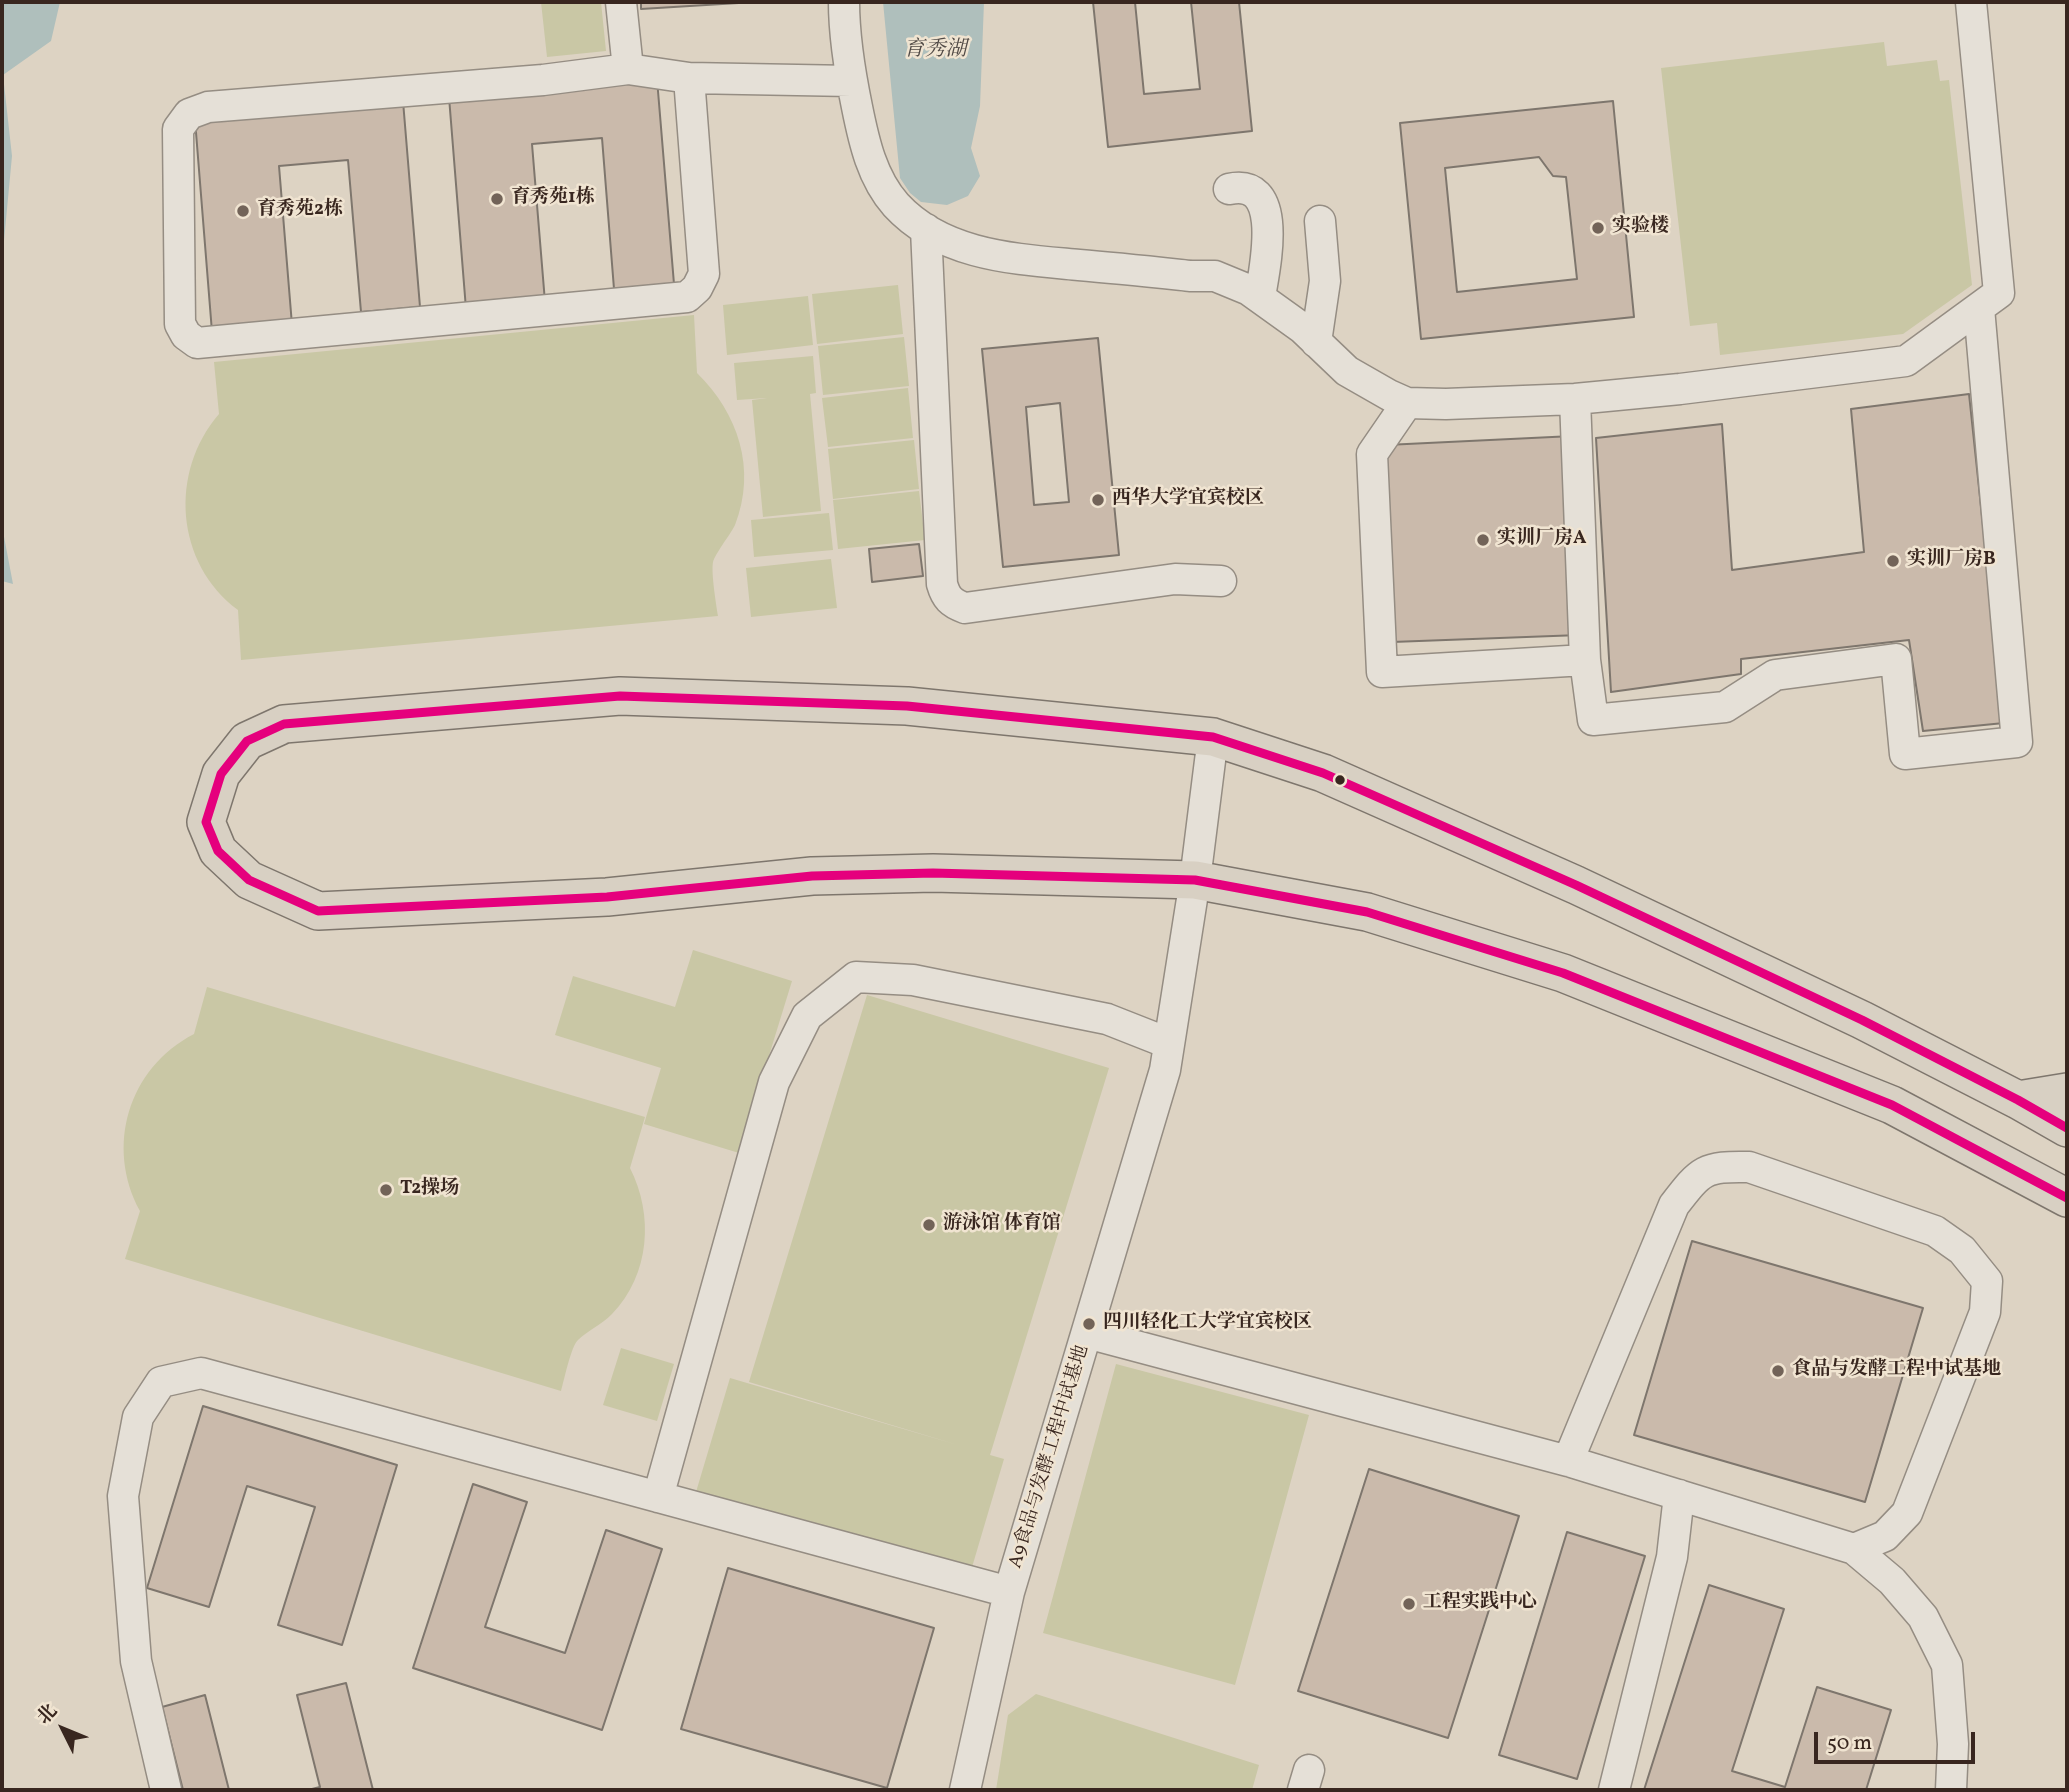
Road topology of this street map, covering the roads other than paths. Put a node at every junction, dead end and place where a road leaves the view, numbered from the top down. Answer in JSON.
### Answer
{"nodes":[{"id":1,"x":621,"y":2,"type":"edge"},
{"id":2,"x":844,"y":2,"type":"edge"},
{"id":3,"x":1971,"y":2,"type":"edge"},
{"id":4,"x":628,"y":69,"type":"junction"},
{"id":5,"x":689,"y":78,"type":"junction"},
{"id":6,"x":851,"y":80,"type":"junction"},
{"id":7,"x":1229,"y":189,"type":"dead end"},
{"id":8,"x":1320,"y":221,"type":"dead end"},
{"id":9,"x":926,"y":229,"type":"junction"},
{"id":10,"x":1260,"y":298,"type":"junction"},
{"id":11,"x":1979,"y":308,"type":"junction"},
{"id":12,"x":1317,"y":342,"type":"junction"},
{"id":13,"x":1576,"y":399,"type":"junction"},
{"id":14,"x":1407,"y":403,"type":"junction"},
{"id":15,"x":1221,"y":581,"type":"dead end"},
{"id":16,"x":1585,"y":660,"type":"junction"},
{"id":17,"x":1213,"y":737,"type":"junction"},
{"id":18,"x":1195,"y":880,"type":"junction"},
{"id":19,"x":1168,"y":1043,"type":"junction"},
{"id":20,"x":2067,"y":1092,"type":"edge"},
{"id":21,"x":2018,"y":1100,"type":"junction"},
{"id":22,"x":2067,"y":1128,"type":"edge"},
{"id":23,"x":2067,"y":1198,"type":"edge"},
{"id":24,"x":1087,"y":1333,"type":"junction"},
{"id":25,"x":1568,"y":1461,"type":"junction"},
{"id":26,"x":1679,"y":1495,"type":"junction"},
{"id":27,"x":658,"y":1497,"type":"junction"},
{"id":28,"x":1854,"y":1549,"type":"junction"},
{"id":29,"x":1009,"y":1592,"type":"junction"},
{"id":30,"x":166,"y":1790,"type":"edge"},
{"id":31,"x":965,"y":1790,"type":"edge"},
{"id":32,"x":1614,"y":1790,"type":"edge"},
{"id":33,"x":1951,"y":1790,"type":"edge"}],
"edges":[{"from":1,"to":4,"type":"street"},
{"from":2,"to":6,"type":"street"},
{"from":3,"to":11,"type":"street"},
{"from":4,"to":5,"type":"street"},
{"from":4,"to":5,"type":"street"},
{"from":5,"to":6,"type":"street"},
{"from":6,"to":9,"type":"street"},
{"from":7,"to":10,"type":"street"},
{"from":8,"to":12,"type":"street"},
{"from":9,"to":10,"type":"street"},
{"from":9,"to":15,"type":"street"},
{"from":10,"to":12,"type":"street"},
{"from":11,"to":13,"type":"street"},
{"from":11,"to":16,"type":"street"},
{"from":12,"to":14,"type":"street"},
{"from":13,"to":14,"type":"street"},
{"from":13,"to":16,"type":"street"},
{"from":14,"to":16,"type":"street"},
{"from":17,"to":18,"type":"street","name":"A9食品与发酵工程中试基地"},
{"from":17,"to":18,"type":"main road"},
{"from":17,"to":21,"type":"main road"},
{"from":18,"to":19,"type":"street","name":"A9食品与发酵工程中试基地"},
{"from":18,"to":23,"type":"main road"},
{"from":19,"to":24,"type":"street","name":"A9食品与发酵工程中试基地"},
{"from":19,"to":27,"type":"street"},
{"from":20,"to":21,"type":"main road"},
{"from":21,"to":22,"type":"main road"},
{"from":24,"to":25,"type":"street"},
{"from":24,"to":29,"type":"street","name":"A9食品与发酵工程中试基地"},
{"from":25,"to":26,"type":"street"},
{"from":25,"to":28,"type":"street"},
{"from":26,"to":28,"type":"street"},
{"from":26,"to":32,"type":"street"},
{"from":27,"to":29,"type":"street"},
{"from":27,"to":30,"type":"street"},
{"from":28,"to":33,"type":"street"},
{"from":29,"to":31,"type":"street","name":"A9食品与发酵工程中试基地"}]}
